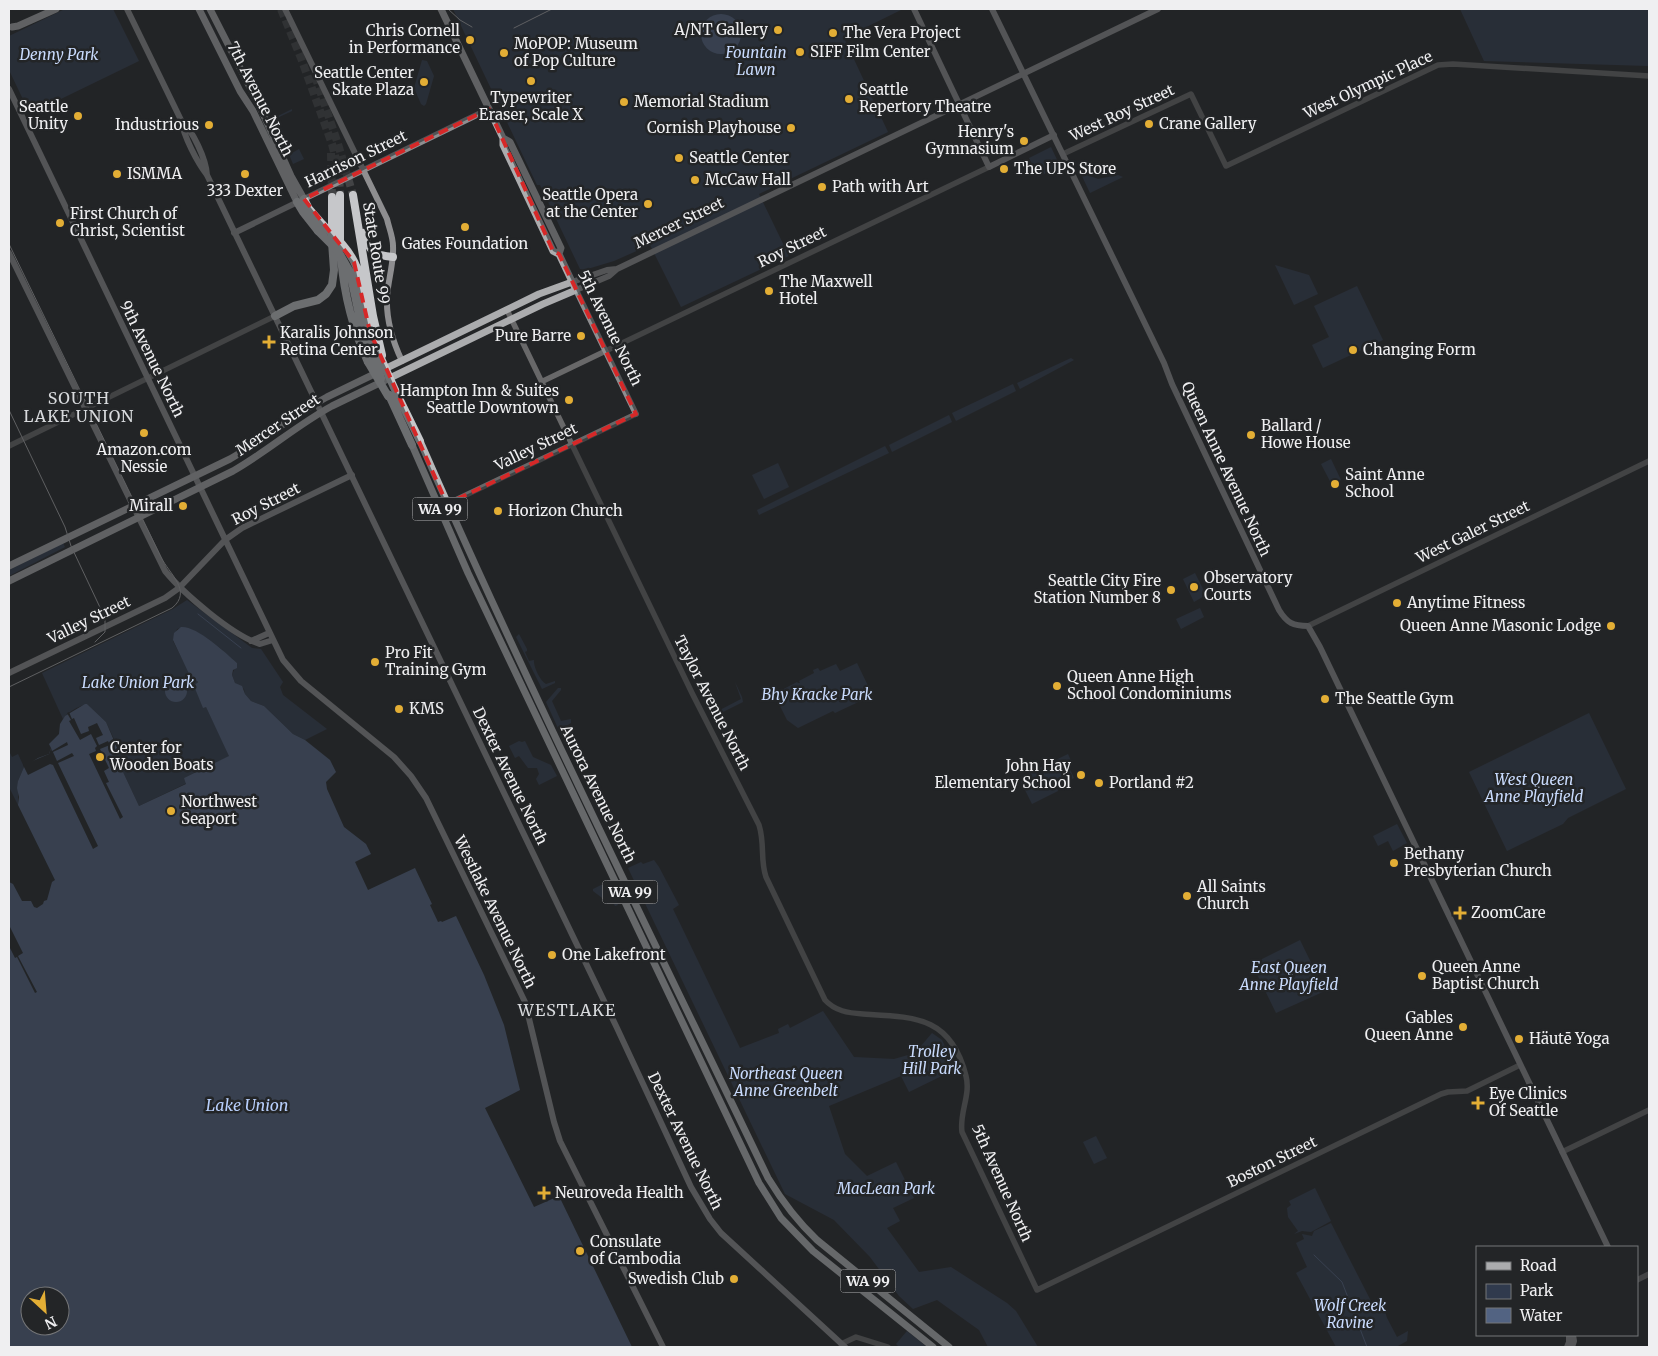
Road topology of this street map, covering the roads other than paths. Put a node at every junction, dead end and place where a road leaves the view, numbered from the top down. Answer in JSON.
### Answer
{"nodes":[{"id":1,"x":45,"y":9,"type":"edge"},
{"id":2,"x":56,"y":9,"type":"edge"},
{"id":3,"x":127,"y":9,"type":"edge"},
{"id":4,"x":198,"y":9,"type":"edge"},
{"id":5,"x":210,"y":9,"type":"edge"},
{"id":6,"x":285,"y":9,"type":"edge"},
{"id":7,"x":441,"y":9,"type":"edge"},
{"id":8,"x":914,"y":9,"type":"edge"},
{"id":9,"x":992,"y":9,"type":"edge"},
{"id":10,"x":1158,"y":9,"type":"edge"},
{"id":11,"x":10,"y":28,"type":"edge"},
{"id":12,"x":1024,"y":73,"type":"junction"},
{"id":13,"x":1649,"y":76,"type":"edge"},
{"id":14,"x":9,"y":88,"type":"edge"},
{"id":15,"x":1191,"y":94,"type":"joint"},
{"id":16,"x":959,"y":104,"type":"junction"},
{"id":17,"x":489,"y":109,"type":"junction"},
{"id":18,"x":1054,"y":135,"type":"junction"},
{"id":19,"x":1063,"y":154,"type":"junction"},
{"id":20,"x":989,"y":167,"type":"junction"},
{"id":21,"x":363,"y":170,"type":"junction"},
{"id":22,"x":353,"y":195,"type":"tunnel mouth"},
{"id":23,"x":300,"y":201,"type":"junction"},
{"id":24,"x":358,"y":221,"type":"junction"},
{"id":25,"x":234,"y":233,"type":"junction"},
{"id":26,"x":9,"y":253,"type":"edge"},
{"id":27,"x":393,"y":257,"type":"junction"},
{"id":28,"x":617,"y":269,"type":"junction"},
{"id":29,"x":572,"y":282,"type":"junction"},
{"id":30,"x":576,"y":290,"type":"junction"},
{"id":31,"x":507,"y":310,"type":"junction"},
{"id":32,"x":275,"y":316,"type":"junction"},
{"id":33,"x":511,"y":319,"type":"junction"},
{"id":34,"x":481,"y":334,"type":"junction"},
{"id":35,"x":606,"y":351,"type":"junction"},
{"id":36,"x":376,"y":358,"type":"junction"},
{"id":37,"x":402,"y":361,"type":"junction"},
{"id":38,"x":388,"y":373,"type":"joint"},
{"id":39,"x":148,"y":378,"type":"junction"},
{"id":40,"x":541,"y":382,"type":"junction"},
{"id":41,"x":391,"y":396,"type":"junction"},
{"id":42,"x":317,"y":402,"type":"junction"},
{"id":43,"x":84,"y":409,"type":"junction"},
{"id":44,"x":322,"y":411,"type":"junction"},
{"id":45,"x":636,"y":414,"type":"joint"},
{"id":46,"x":420,"y":441,"type":"joint"},
{"id":47,"x":572,"y":444,"type":"junction"},
{"id":48,"x":412,"y":445,"type":"joint"},
{"id":49,"x":9,"y":446,"type":"edge"},
{"id":50,"x":1649,"y":460,"type":"edge"},
{"id":51,"x":352,"y":475,"type":"junction"},
{"id":52,"x":195,"y":476,"type":"junction"},
{"id":53,"x":200,"y":487,"type":"junction"},
{"id":54,"x":447,"y":504,"type":"junction"},
{"id":55,"x":132,"y":506,"type":"junction"},
{"id":56,"x":137,"y":517,"type":"junction"},
{"id":57,"x":225,"y":540,"type":"junction"},
{"id":58,"x":9,"y":566,"type":"edge"},
{"id":59,"x":9,"y":581,"type":"edge"},
{"id":60,"x":179,"y":588,"type":"junction"},
{"id":61,"x":1308,"y":626,"type":"junction"},
{"id":62,"x":269,"y":633,"type":"junction"},
{"id":63,"x":273,"y":640,"type":"junction"},
{"id":64,"x":251,"y":641,"type":"junction"},
{"id":65,"x":9,"y":673,"type":"edge"},
{"id":66,"x":940,"y":1031,"type":"joint"},
{"id":67,"x":1520,"y":1065,"type":"junction"},
{"id":68,"x":1649,"y":1110,"type":"edge"},
{"id":69,"x":1562,"y":1152,"type":"junction"},
{"id":70,"x":1608,"y":1246,"type":"edge"},
{"id":71,"x":1036,"y":1290,"type":"joint"},
{"id":72,"x":843,"y":1345,"type":"edge"},
{"id":73,"x":663,"y":1347,"type":"edge"},
{"id":74,"x":888,"y":1347,"type":"edge"},
{"id":75,"x":933,"y":1347,"type":"edge"},
{"id":76,"x":949,"y":1347,"type":"edge"}],
"edges":[{"from":1,"to":11,"type":"main road"},
{"from":2,"to":11,"type":"main road"},
{"from":3,"to":25,"type":"main road","name":"Dexter Avenue North"},
{"from":4,"to":23,"type":"main road","name":"7th Avenue North"},
{"from":5,"to":23,"type":"main road","name":"7th Avenue North"},
{"from":6,"to":21,"type":"main road"},
{"from":7,"to":17,"type":"main road","name":"5th Avenue North"},
{"from":8,"to":16,"type":"main road"},
{"from":9,"to":12,"type":"main road","name":"Queen Anne Avenue North"},
{"from":10,"to":12,"type":"main road","name":"Mercer Street"},
{"from":12,"to":16,"type":"main road","name":"Mercer Street"},
{"from":12,"to":18,"type":"main road","name":"Queen Anne Avenue North"},
{"from":13,"to":15,"type":"street","name":"West Olympic Place"},
{"from":14,"to":39,"type":"main road","name":"9th Avenue North"},
{"from":15,"to":19,"type":"street","name":"West Roy Street"},
{"from":16,"to":20,"type":"main road"},
{"from":16,"to":28,"type":"main road","name":"Mercer Street"},
{"from":17,"to":21,"type":"main road","name":"Harrison Street"},
{"from":17,"to":29,"type":"main road","name":"5th Avenue North"},
{"from":18,"to":19,"type":"main road","name":"Queen Anne Avenue North"},
{"from":18,"to":20,"type":"main road","name":"Roy Street"},
{"from":19,"to":61,"type":"main road","name":"Queen Anne Avenue North"},
{"from":20,"to":35,"type":"street","name":"Roy Street"},
{"from":21,"to":23,"type":"main road","name":"Harrison Street"},
{"from":21,"to":27,"type":"main road"},
{"from":22,"to":24,"type":"highway","name":"State Route 99","number":"WA 99"},
{"from":23,"to":25,"type":"main road","name":"Harrison Street"},
{"from":23,"to":36,"type":"highway","name":"Aurora Avenue North","bridge":true},
{"from":24,"to":27,"type":"highway"},
{"from":24,"to":36,"type":"highway","name":"State Route 99","number":"WA 99"},
{"from":25,"to":32,"type":"main road","name":"Dexter Avenue North"},
{"from":26,"to":43,"type":"main road"},
{"from":27,"to":37,"type":"main road"},
{"from":28,"to":29,"type":"main road","name":"Mercer Street"},
{"from":28,"to":30,"type":"main road","name":"Mercer Street"},
{"from":29,"to":30,"type":"main road","name":"5th Avenue North"},
{"from":29,"to":31,"type":"main road","name":"Mercer Street"},
{"from":30,"to":33,"type":"main road","name":"Mercer Street"},
{"from":30,"to":35,"type":"main road","name":"5th Avenue North"},
{"from":31,"to":33,"type":"street","name":"Taylor Avenue North"},
{"from":31,"to":37,"type":"main road","name":"Mercer Street"},
{"from":32,"to":36,"type":"highway","name":"State Route 99","number":"WA 99"},
{"from":32,"to":39,"type":"street"},
{"from":32,"to":42,"type":"main road","name":"Dexter Avenue North"},
{"from":33,"to":34,"type":"main road","name":"Mercer Street"},
{"from":33,"to":40,"type":"street","name":"Taylor Avenue North"},
{"from":34,"to":37,"type":"main road"},
{"from":34,"to":44,"type":"main road","name":"Mercer Street"},
{"from":35,"to":40,"type":"street","name":"Roy Street"},
{"from":35,"to":45,"type":"main road","name":"5th Avenue North"},
{"from":36,"to":38,"type":"highway","name":"State Route 99","number":"WA 99","bridge":true},
{"from":36,"to":41,"type":"highway","name":"Aurora Avenue North","bridge":true},
{"from":37,"to":42,"type":"main road","name":"Mercer Street"},
{"from":38,"to":41,"type":"highway","name":"Aurora Avenue North","number":"WA 99","bridge":true},
{"from":39,"to":43,"type":"street"},
{"from":39,"to":52,"type":"main road","name":"9th Avenue North"},
{"from":40,"to":47,"type":"street","name":"Taylor Avenue North"},
{"from":41,"to":46,"type":"highway","name":"Aurora Avenue North","number":"WA 99"},
{"from":41,"to":48,"type":"highway","name":"Aurora Avenue North","number":"WA 99"},
{"from":42,"to":44,"type":"main road","name":"Dexter Avenue North"},
{"from":42,"to":52,"type":"main road","name":"Mercer Street"},
{"from":43,"to":49,"type":"street"},
{"from":43,"to":55,"type":"main road"},
{"from":44,"to":51,"type":"main road","name":"Dexter Avenue North"},
{"from":44,"to":53,"type":"main road","name":"Mercer Street"},
{"from":45,"to":47,"type":"street","name":"Valley Street"},
{"from":46,"to":54,"type":"highway","name":"Aurora Avenue North","number":"WA 99"},
{"from":47,"to":54,"type":"street","name":"Valley Street"},
{"from":47,"to":66,"type":"street","name":"Taylor Avenue North"},
{"from":48,"to":75,"type":"highway","name":"Aurora Avenue North","number":"WA 99"},
{"from":50,"to":61,"type":"street","name":"West Galer Street"},
{"from":51,"to":57,"type":"main road","name":"Roy Street"},
{"from":51,"to":72,"type":"main road","name":"Dexter Avenue North"},
{"from":52,"to":53,"type":"main road","name":"9th Avenue North"},
{"from":52,"to":55,"type":"main road","name":"Mercer Street"},
{"from":53,"to":56,"type":"main road","name":"Mercer Street"},
{"from":53,"to":57,"type":"main road","name":"9th Avenue North"},
{"from":54,"to":76,"type":"highway","name":"Aurora Avenue North","number":"WA 99"},
{"from":55,"to":56,"type":"main road"},
{"from":55,"to":58,"type":"main road","name":"Mercer Street"},
{"from":56,"to":59,"type":"main road","name":"Mercer Street"},
{"from":56,"to":60,"type":"main road"},
{"from":57,"to":60,"type":"main road","name":"Roy Street"},
{"from":57,"to":62,"type":"main road","name":"9th Avenue North"},
{"from":60,"to":64,"type":"main road"},
{"from":60,"to":65,"type":"main road","name":"Valley Street"},
{"from":61,"to":67,"type":"main road"},
{"from":62,"to":63,"type":"main road","name":"9th Avenue North"},
{"from":62,"to":64,"type":"main road"},
{"from":63,"to":64,"type":"main road"},
{"from":63,"to":73,"type":"main road","name":"Westlake Avenue North"},
{"from":66,"to":71,"type":"street","name":"5th Avenue North"},
{"from":67,"to":69,"type":"main road"},
{"from":67,"to":71,"type":"street","name":"Boston Street"},
{"from":68,"to":69,"type":"street"},
{"from":69,"to":70,"type":"main road"},
{"from":72,"to":74,"type":"street"}]}
